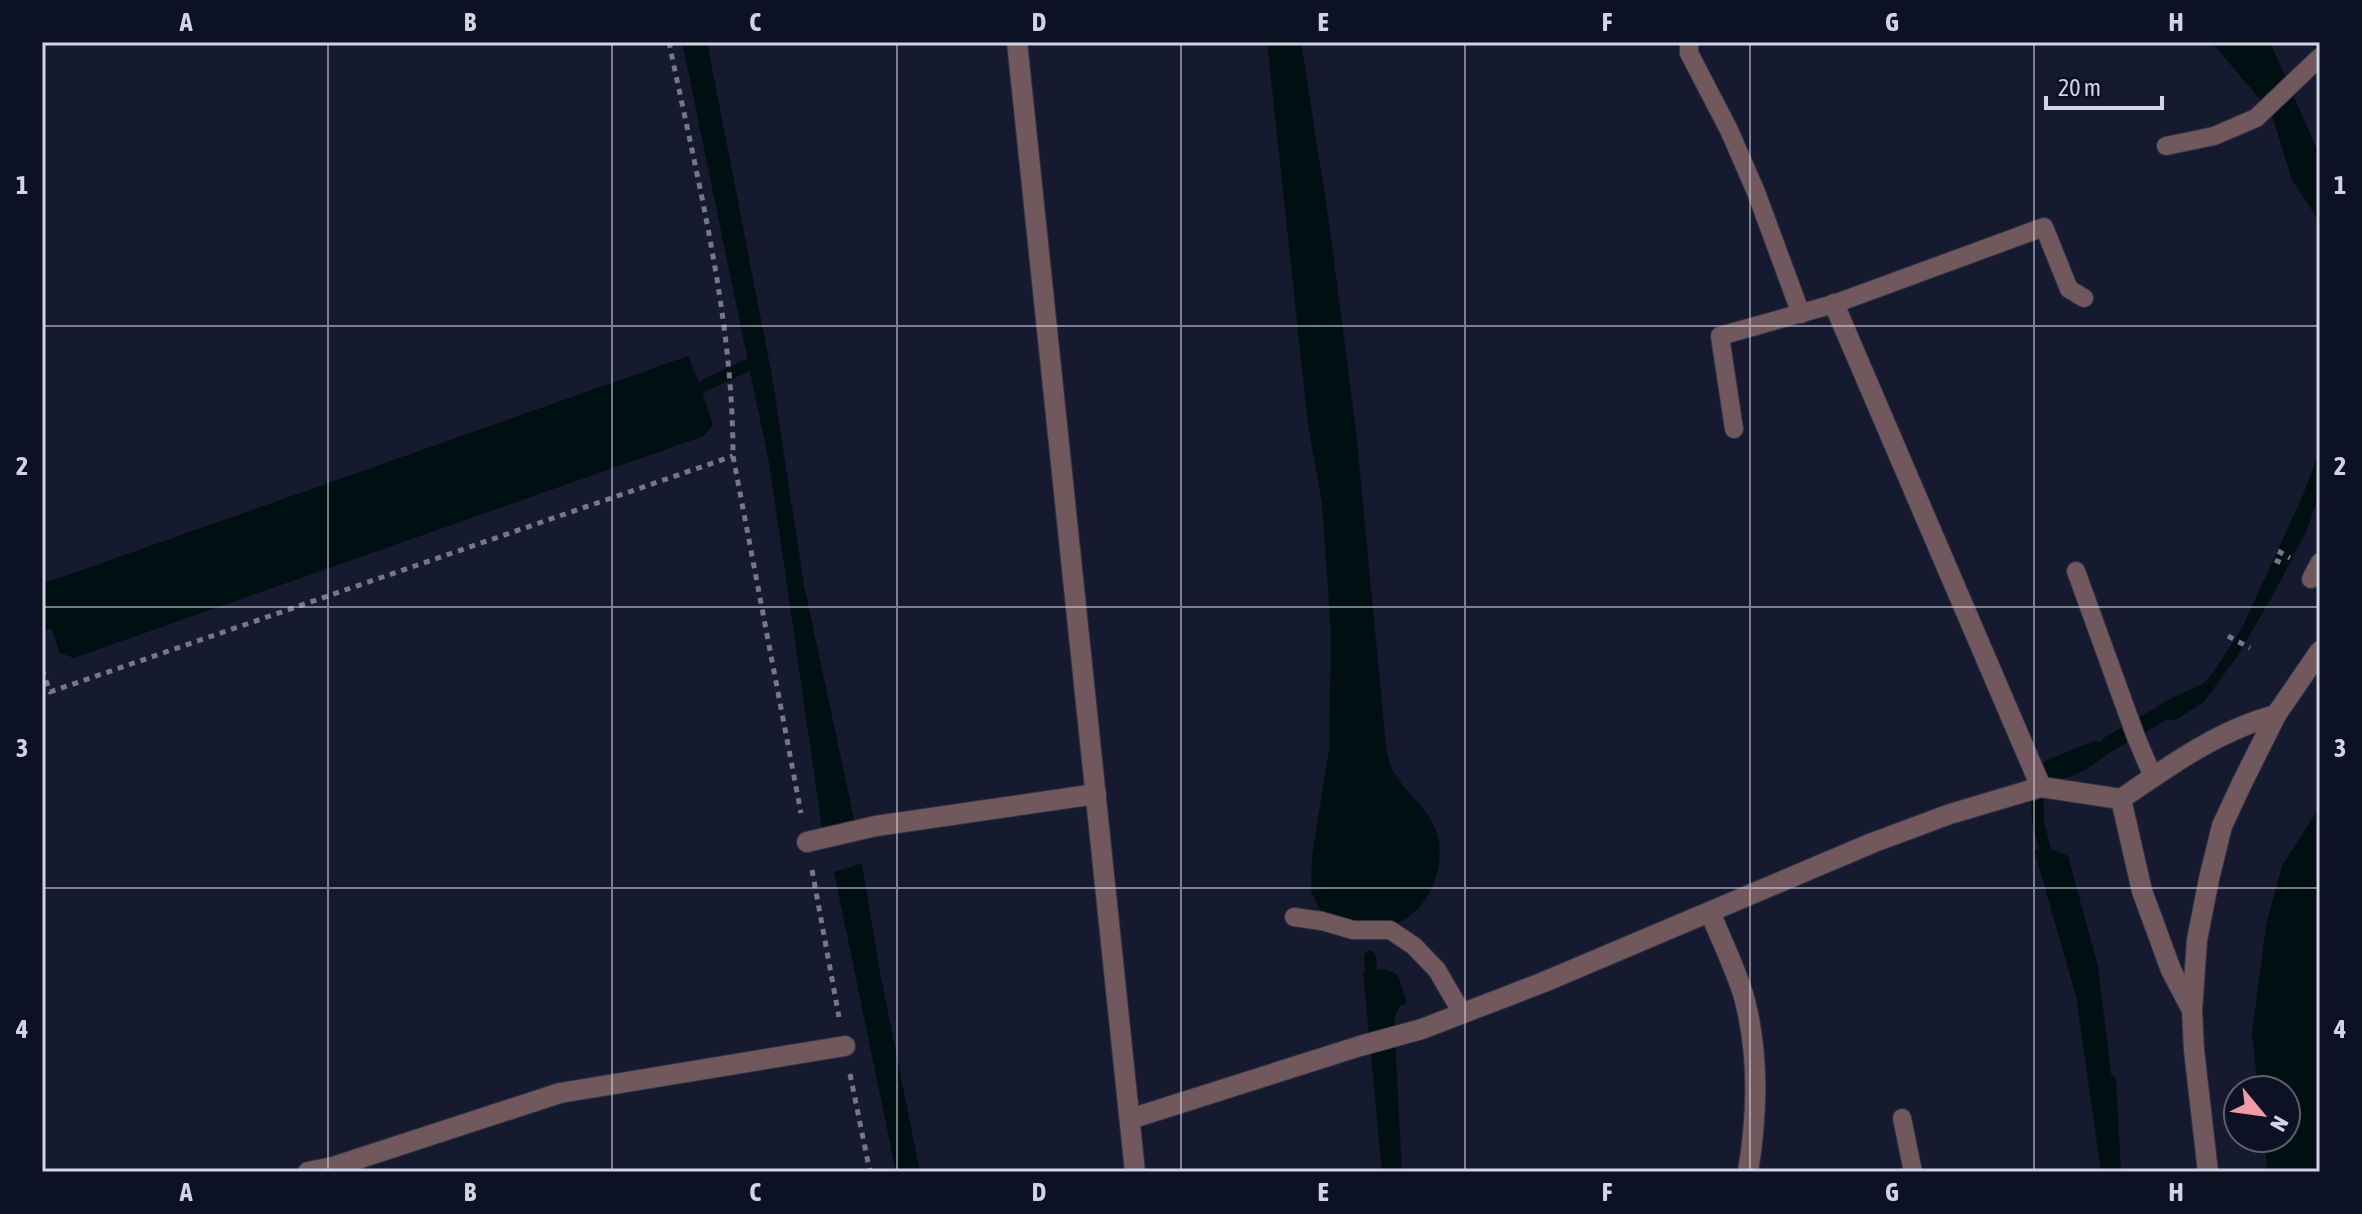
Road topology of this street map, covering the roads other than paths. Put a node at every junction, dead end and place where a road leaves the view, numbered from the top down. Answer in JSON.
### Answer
{"nodes":[{"id":1,"x":1017,"y":42,"type":"edge"},
{"id":2,"x":1689,"y":42,"type":"edge"},
{"id":3,"x":2320,"y":57,"type":"edge"},
{"id":4,"x":2166,"y":146,"type":"dead end"},
{"id":5,"x":2084,"y":298,"type":"dead end"},
{"id":6,"x":1834,"y":304,"type":"junction"},
{"id":7,"x":1801,"y":314,"type":"junction"},
{"id":8,"x":1734,"y":429,"type":"dead end"},
{"id":9,"x":2076,"y":571,"type":"dead end"},
{"id":10,"x":2320,"y":651,"type":"edge"},
{"id":11,"x":2276,"y":715,"type":"junction"},
{"id":12,"x":2153,"y":777,"type":"junction"},
{"id":13,"x":2041,"y":787,"type":"junction"},
{"id":14,"x":1096,"y":794,"type":"junction"},
{"id":15,"x":2121,"y":799,"type":"junction"},
{"id":16,"x":807,"y":842,"type":"road end"},
{"id":17,"x":1710,"y":912,"type":"junction"},
{"id":18,"x":1294,"y":917,"type":"dead end"},
{"id":19,"x":2192,"y":1010,"type":"junction"},
{"id":20,"x":1462,"y":1013,"type":"junction"},
{"id":21,"x":845,"y":1046,"type":"road end"},
{"id":22,"x":1902,"y":1118,"type":"dead end"},
{"id":23,"x":1130,"y":1119,"type":"junction"},
{"id":24,"x":308,"y":1172,"type":"edge"},
{"id":25,"x":1135,"y":1172,"type":"edge"},
{"id":26,"x":1748,"y":1172,"type":"edge"},
{"id":27,"x":1913,"y":1172,"type":"edge"},
{"id":28,"x":2206,"y":1172,"type":"edge"}],
"edges":[{"from":1,"to":14,"type":"street"},
{"from":2,"to":7,"type":"lane"},
{"from":3,"to":4,"type":"lane"},
{"from":5,"to":6,"type":"lane"},
{"from":6,"to":7,"type":"lane"},
{"from":6,"to":13,"type":"street"},
{"from":7,"to":8,"type":"lane"},
{"from":9,"to":12,"type":"lane"},
{"from":10,"to":11,"type":"street"},
{"from":11,"to":12,"type":"street"},
{"from":11,"to":19,"type":"street"},
{"from":12,"to":15,"type":"street"},
{"from":13,"to":15,"type":"street"},
{"from":13,"to":17,"type":"street"},
{"from":14,"to":16,"type":"street"},
{"from":14,"to":23,"type":"street"},
{"from":15,"to":19,"type":"street"},
{"from":17,"to":20,"type":"street"},
{"from":17,"to":26,"type":"street"},
{"from":18,"to":20,"type":"lane"},
{"from":19,"to":28,"type":"street"},
{"from":20,"to":23,"type":"street"},
{"from":21,"to":24,"type":"street"},
{"from":22,"to":27,"type":"lane"},
{"from":23,"to":25,"type":"street"}]}
